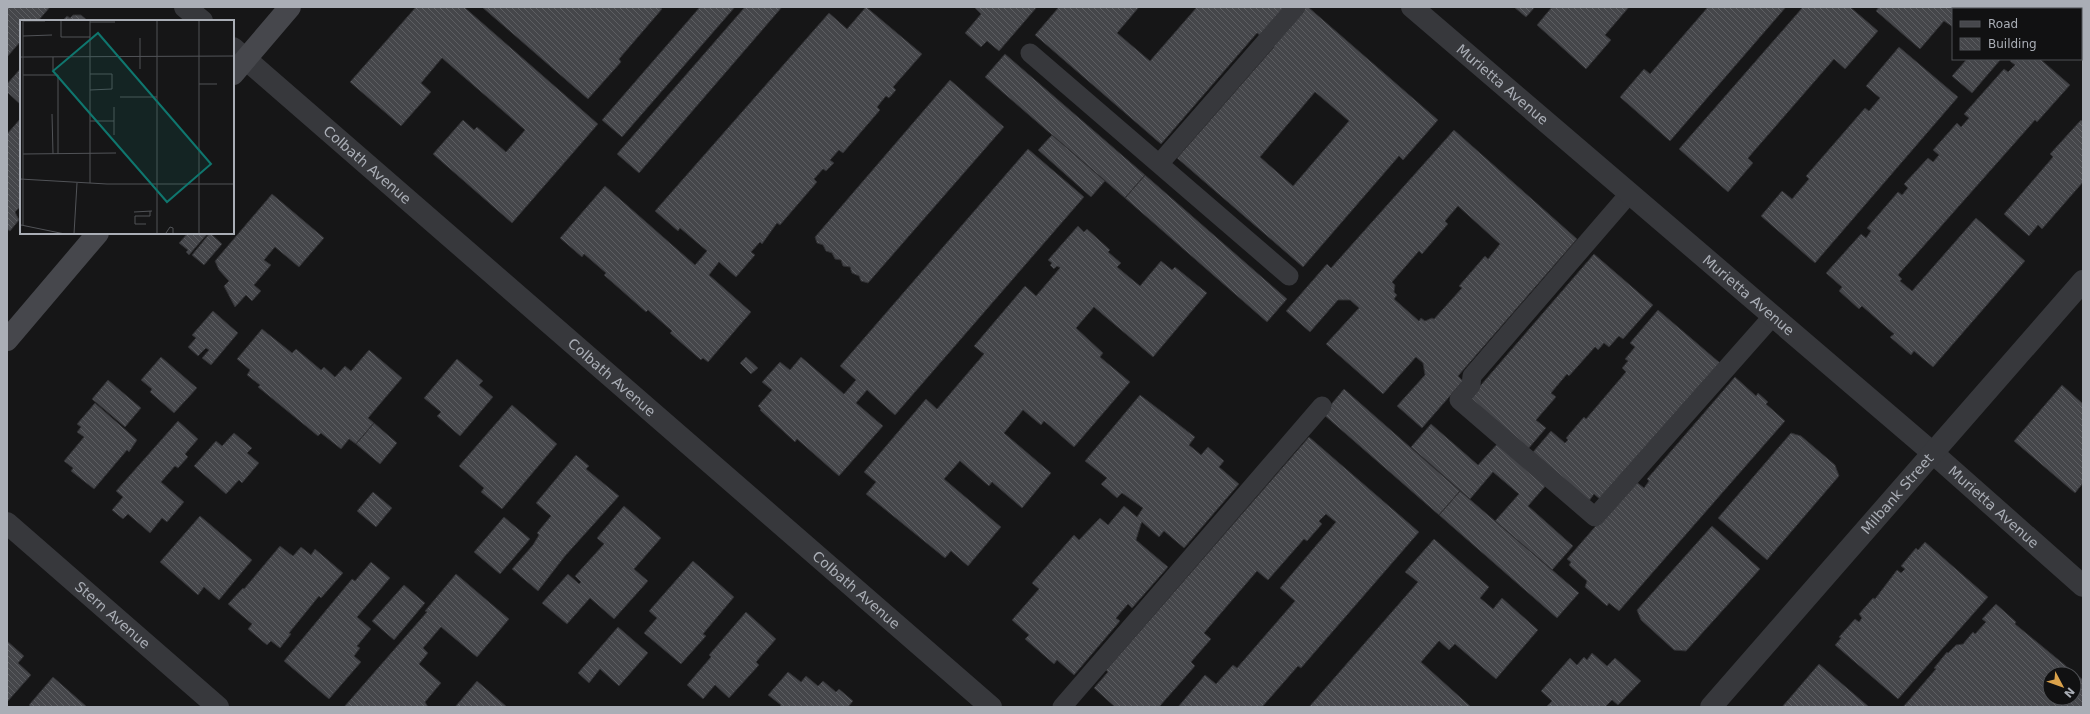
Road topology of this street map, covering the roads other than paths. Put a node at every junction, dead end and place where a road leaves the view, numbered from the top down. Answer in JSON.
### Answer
{"nodes":[{"id":1,"x":185,"y":7,"type":"edge"},
{"id":2,"x":290,"y":7,"type":"edge"},
{"id":3,"x":1296,"y":7,"type":"edge"},
{"id":4,"x":1412,"y":7,"type":"edge"},
{"id":5,"x":201,"y":20,"type":"edge"},
{"id":6,"x":1030,"y":53,"type":"dead end"},
{"id":7,"x":237,"y":61,"type":"edge"},
{"id":8,"x":1159,"y":164,"type":"junction"},
{"id":9,"x":1629,"y":194,"type":"junction"},
{"id":10,"x":97,"y":234,"type":"edge"},
{"id":11,"x":1289,"y":276,"type":"dead end"},
{"id":12,"x":2083,"y":281,"type":"edge"},
{"id":13,"x":1772,"y":317,"type":"junction"},
{"id":14,"x":7,"y":340,"type":"edge"},
{"id":15,"x":1322,"y":406,"type":"dead end"},
{"id":16,"x":1934,"y":454,"type":"junction"},
{"id":17,"x":7,"y":523,"type":"edge"},
{"id":18,"x":2083,"y":586,"type":"edge"},
{"id":19,"x":218,"y":707,"type":"edge"},
{"id":20,"x":991,"y":707,"type":"edge"},
{"id":21,"x":1062,"y":707,"type":"edge"},
{"id":22,"x":1711,"y":707,"type":"edge"}],
"edges":[{"from":1,"to":5,"type":"street"},
{"from":2,"to":7,"type":"main road"},
{"from":3,"to":8,"type":"lane"},
{"from":4,"to":9,"type":"street","name":"Murietta Avenue"},
{"from":6,"to":8,"type":"lane"},
{"from":7,"to":20,"type":"street","name":"Colbath Avenue"},
{"from":8,"to":11,"type":"lane"},
{"from":9,"to":13,"type":"street","name":"Murietta Avenue"},
{"from":9,"to":13,"type":"lane"},
{"from":10,"to":14,"type":"main road"},
{"from":12,"to":16,"type":"street","name":"Milbank Street"},
{"from":13,"to":16,"type":"street","name":"Murietta Avenue"},
{"from":15,"to":21,"type":"lane"},
{"from":16,"to":18,"type":"street","name":"Murietta Avenue"},
{"from":16,"to":22,"type":"street","name":"Milbank Street"},
{"from":17,"to":19,"type":"street","name":"Stern Avenue"}]}
